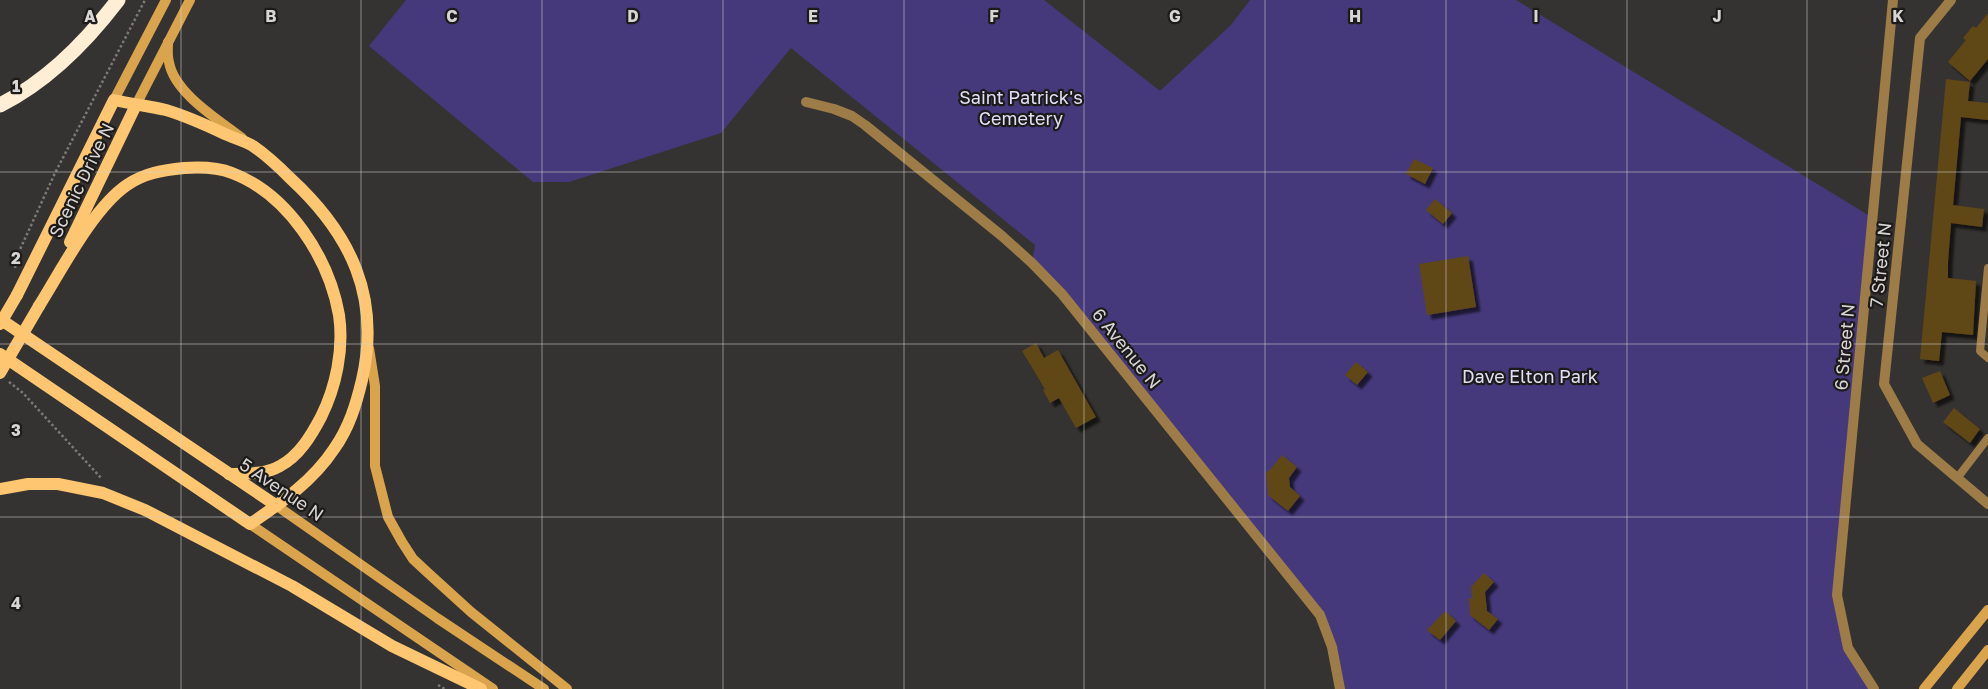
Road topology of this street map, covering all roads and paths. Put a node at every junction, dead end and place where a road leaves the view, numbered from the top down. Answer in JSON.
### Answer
{"nodes":[{"id":1,"x":118,"y":0,"type":"edge"},
{"id":2,"x":145,"y":0,"type":"edge"},
{"id":3,"x":166,"y":0,"type":"edge"},
{"id":4,"x":190,"y":0,"type":"edge"},
{"id":5,"x":1893,"y":0,"type":"edge"},
{"id":6,"x":1951,"y":0,"type":"edge"},
{"id":7,"x":168,"y":42,"type":"junction"},
{"id":8,"x":114,"y":100,"type":"junction"},
{"id":9,"x":806,"y":102,"type":"dead end"},
{"id":10,"x":0,"y":105,"type":"edge"},
{"id":11,"x":136,"y":105,"type":"junction"},
{"id":12,"x":253,"y":146,"type":"junction"},
{"id":13,"x":1988,"y":268,"type":"edge"},
{"id":14,"x":16,"y":270,"type":"dead end"},
{"id":15,"x":39,"y":306,"type":"junction"},
{"id":16,"x":0,"y":319,"type":"edge"},
{"id":17,"x":0,"y":324,"type":"edge"},
{"id":18,"x":368,"y":344,"type":"junction"},
{"id":19,"x":0,"y":354,"type":"edge"},
{"id":20,"x":1988,"y":358,"type":"edge"},
{"id":21,"x":0,"y":373,"type":"edge"},
{"id":22,"x":1988,"y":438,"type":"edge"},
{"id":23,"x":229,"y":474,"type":"junction"},
{"id":24,"x":1958,"y":477,"type":"junction"},
{"id":25,"x":0,"y":489,"type":"edge"},
{"id":26,"x":1988,"y":504,"type":"edge"},
{"id":27,"x":277,"y":506,"type":"junction"},
{"id":28,"x":250,"y":524,"type":"junction"},
{"id":29,"x":1988,"y":610,"type":"edge"},
{"id":30,"x":1988,"y":650,"type":"edge"},
{"id":31,"x":481,"y":689,"type":"edge"},
{"id":32,"x":493,"y":689,"type":"edge"},
{"id":33,"x":544,"y":689,"type":"edge"},
{"id":34,"x":566,"y":689,"type":"edge"},
{"id":35,"x":1340,"y":689,"type":"edge"},
{"id":36,"x":1874,"y":689,"type":"edge"},
{"id":37,"x":1924,"y":689,"type":"edge"},
{"id":38,"x":1956,"y":689,"type":"edge"}],
"edges":[{"from":1,"to":10,"type":"highway"},
{"from":2,"to":14,"type":"path"},
{"from":3,"to":8,"type":"main road","name":"Scenic Drive N"},
{"from":4,"to":7,"type":"main road","name":"Scenic Drive N"},
{"from":5,"to":36,"type":"street","name":"6 Street N"},
{"from":6,"to":24,"type":"street","name":"7 Street N"},
{"from":7,"to":11,"type":"main road","name":"Scenic Drive N"},
{"from":7,"to":12,"type":"main road"},
{"from":8,"to":11,"type":"main road"},
{"from":8,"to":17,"type":"main road","name":"Scenic Drive N","bridge":true},
{"from":9,"to":35,"type":"street","name":"6 Avenue N"},
{"from":11,"to":12,"type":"main road"},
{"from":11,"to":15,"type":"main road","name":"Scenic Drive N"},
{"from":12,"to":18,"type":"main road"},
{"from":13,"to":20,"type":"lane"},
{"from":15,"to":21,"type":"main road","name":"Scenic Drive N","bridge":true},
{"from":15,"to":23,"type":"main road"},
{"from":16,"to":23,"type":"main road","name":"5 Avenue N"},
{"from":18,"to":27,"type":"main road"},
{"from":18,"to":34,"type":"main road"},
{"from":19,"to":28,"type":"main road"},
{"from":22,"to":24,"type":"lane"},
{"from":23,"to":27,"type":"main road","name":"5 Avenue N"},
{"from":24,"to":26,"type":"street","name":"7 Street N"},
{"from":25,"to":31,"type":"main road"},
{"from":27,"to":28,"type":"main road"},
{"from":27,"to":33,"type":"main road","name":"5 Avenue N"},
{"from":28,"to":32,"type":"main road"},
{"from":29,"to":37,"type":"main road"},
{"from":30,"to":38,"type":"main road"}]}
